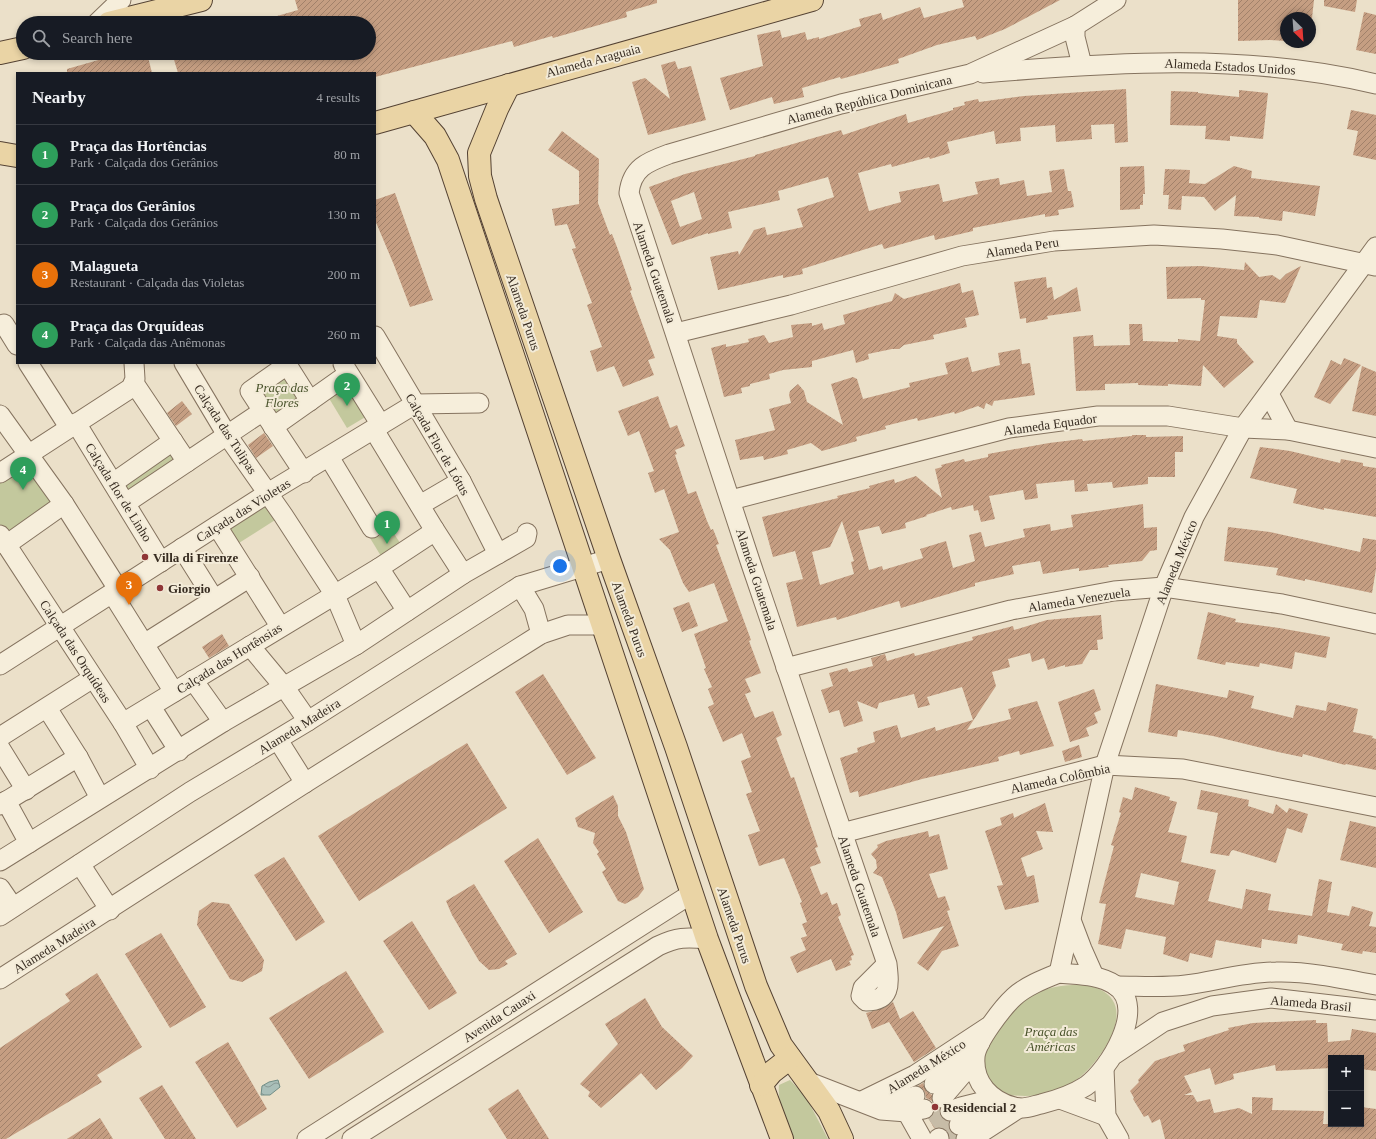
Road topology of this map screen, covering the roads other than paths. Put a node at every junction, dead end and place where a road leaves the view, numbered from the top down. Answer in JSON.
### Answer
{"nodes":[{"id":1,"x":121,"y":0,"type":"edge"},
{"id":2,"x":201,"y":0,"type":"edge"},
{"id":3,"x":1116,"y":0,"type":"edge"},
{"id":4,"x":801,"y":1,"type":"edge"},
{"id":5,"x":106,"y":16,"type":"edge"},
{"id":6,"x":137,"y":16,"type":"edge"},
{"id":7,"x":1075,"y":26,"type":"junction"},
{"id":8,"x":1082,"y":65,"type":"junction"},
{"id":9,"x":970,"y":74,"type":"junction"},
{"id":10,"x":1376,"y":84,"type":"edge"},
{"id":11,"x":510,"y":85,"type":"junction"},
{"id":12,"x":414,"y":112,"type":"junction"},
{"id":13,"x":376,"y":123,"type":"edge"},
{"id":14,"x":479,"y":153,"type":"junction"},
{"id":15,"x":448,"y":160,"type":"junction"},
{"id":16,"x":629,"y":194,"type":"joint"},
{"id":17,"x":1376,"y":247,"type":"edge"},
{"id":18,"x":1370,"y":265,"type":"edge"},
{"id":19,"x":6,"y":323,"type":"edge"},
{"id":20,"x":676,"y":333,"type":"junction"},
{"id":21,"x":376,"y":338,"type":"edge"},
{"id":22,"x":16,"y":343,"type":"edge"},
{"id":23,"x":29,"y":364,"type":"edge"},
{"id":24,"x":134,"y":364,"type":"edge"},
{"id":25,"x":185,"y":364,"type":"edge"},
{"id":26,"x":287,"y":364,"type":"edge"},
{"id":27,"x":345,"y":368,"type":"edge"},
{"id":28,"x":134,"y":383,"type":"junction"},
{"id":29,"x":1269,"y":394,"type":"junction"},
{"id":30,"x":310,"y":401,"type":"junction"},
{"id":31,"x":479,"y":403,"type":"dead end"},
{"id":32,"x":415,"y":404,"type":"junction"},
{"id":33,"x":263,"y":411,"type":"junction"},
{"id":34,"x":0,"y":415,"type":"edge"},
{"id":35,"x":72,"y":425,"type":"junction"},
{"id":36,"x":1251,"y":425,"type":"junction"},
{"id":37,"x":272,"y":427,"type":"junction"},
{"id":38,"x":378,"y":427,"type":"junction"},
{"id":39,"x":1288,"y":430,"type":"junction"},
{"id":40,"x":227,"y":434,"type":"junction"},
{"id":41,"x":173,"y":442,"type":"junction"},
{"id":42,"x":1376,"y":448,"type":"edge"},
{"id":43,"x":28,"y":456,"type":"junction"},
{"id":44,"x":329,"y":458,"type":"junction"},
{"id":45,"x":187,"y":462,"type":"junction"},
{"id":46,"x":304,"y":472,"type":"junction"},
{"id":47,"x":0,"y":473,"type":"edge"},
{"id":48,"x":461,"y":481,"type":"junction"},
{"id":49,"x":113,"y":483,"type":"junction"},
{"id":50,"x":268,"y":493,"type":"junction"},
{"id":51,"x":731,"y":500,"type":"junction"},
{"id":52,"x":126,"y":503,"type":"junction"},
{"id":53,"x":64,"y":504,"type":"junction"},
{"id":54,"x":420,"y":505,"type":"junction"},
{"id":55,"x":217,"y":526,"type":"junction"},
{"id":56,"x":372,"y":528,"type":"dead end"},
{"id":57,"x":434,"y":529,"type":"junction"},
{"id":58,"x":527,"y":533,"type":"dead end"},
{"id":59,"x":182,"y":548,"type":"junction"},
{"id":60,"x":5,"y":550,"type":"edge"},
{"id":61,"x":498,"y":554,"type":"junction"},
{"id":62,"x":609,"y":559,"type":"junction"},
{"id":63,"x":161,"y":562,"type":"junction"},
{"id":64,"x":583,"y":567,"type":"junction"},
{"id":65,"x":379,"y":568,"type":"junction"},
{"id":66,"x":464,"y":574,"type":"junction"},
{"id":67,"x":250,"y":578,"type":"junction"},
{"id":68,"x":520,"y":586,"type":"junction"},
{"id":69,"x":1164,"y":587,"type":"junction"},
{"id":70,"x":115,"y":591,"type":"junction"},
{"id":71,"x":335,"y":595,"type":"junction"},
{"id":72,"x":214,"y":599,"type":"junction"},
{"id":73,"x":407,"y":611,"type":"junction"},
{"id":74,"x":1376,"y":624,"type":"edge"},
{"id":75,"x":602,"y":625,"type":"junction"},
{"id":76,"x":280,"y":626,"type":"junction"},
{"id":77,"x":59,"y":627,"type":"junction"},
{"id":78,"x":541,"y":634,"type":"junction"},
{"id":79,"x":144,"y":644,"type":"junction"},
{"id":80,"x":356,"y":645,"type":"junction"},
{"id":81,"x":250,"y":646,"type":"junction"},
{"id":82,"x":0,"y":665,"type":"edge"},
{"id":83,"x":786,"y":668,"type":"junction"},
{"id":84,"x":93,"y":678,"type":"junction"},
{"id":85,"x":194,"y":680,"type":"junction"},
{"id":86,"x":285,"y":688,"type":"junction"},
{"id":87,"x":174,"y":692,"type":"junction"},
{"id":88,"x":151,"y":707,"type":"junction"},
{"id":89,"x":48,"y":708,"type":"junction"},
{"id":90,"x":308,"y":721,"type":"junction"},
{"id":91,"x":223,"y":722,"type":"junction"},
{"id":92,"x":123,"y":723,"type":"junction"},
{"id":93,"x":0,"y":737,"type":"edge"},
{"id":94,"x":278,"y":740,"type":"junction"},
{"id":95,"x":0,"y":748,"type":"edge"},
{"id":96,"x":178,"y":751,"type":"junction"},
{"id":97,"x":78,"y":757,"type":"junction"},
{"id":98,"x":1105,"y":765,"type":"junction"},
{"id":99,"x":150,"y":769,"type":"junction"},
{"id":100,"x":305,"y":783,"type":"junction"},
{"id":101,"x":26,"y":790,"type":"junction"},
{"id":102,"x":100,"y":798,"type":"junction"},
{"id":103,"x":3,"y":803,"type":"edge"},
{"id":104,"x":1376,"y":807,"type":"edge"},
{"id":105,"x":842,"y":833,"type":"junction"},
{"id":106,"x":29,"y":843,"type":"junction"},
{"id":107,"x":0,"y":861,"type":"edge"},
{"id":108,"x":80,"y":864,"type":"junction"},
{"id":109,"x":0,"y":888,"type":"edge"},
{"id":110,"x":691,"y":894,"type":"junction"},
{"id":111,"x":110,"y":910,"type":"junction"},
{"id":112,"x":7,"y":912,"type":"edge"},
{"id":113,"x":1071,"y":920,"type":"junction"},
{"id":114,"x":636,"y":930,"type":"junction"},
{"id":115,"x":707,"y":939,"type":"junction"},
{"id":116,"x":647,"y":952,"type":"junction"},
{"id":117,"x":887,"y":964,"type":"dead end"},
{"id":118,"x":1059,"y":973,"type":"junction"},
{"id":119,"x":1094,"y":976,"type":"junction"},
{"id":120,"x":0,"y":979,"type":"edge"},
{"id":121,"x":1376,"y":985,"type":"edge"},
{"id":122,"x":1116,"y":986,"type":"junction"},
{"id":123,"x":1376,"y":1010,"type":"edge"},
{"id":124,"x":478,"y":1029,"type":"junction"},
{"id":125,"x":982,"y":1042,"type":"junction"},
{"id":126,"x":498,"y":1046,"type":"junction"},
{"id":127,"x":1115,"y":1054,"type":"junction"},
{"id":128,"x":481,"y":1057,"type":"junction"},
{"id":129,"x":790,"y":1058,"type":"junction"},
{"id":130,"x":1104,"y":1069,"type":"junction"},
{"id":131,"x":809,"y":1082,"type":"junction"},
{"id":132,"x":762,"y":1085,"type":"junction"},
{"id":133,"x":993,"y":1099,"type":"junction"},
{"id":134,"x":1060,"y":1099,"type":"junction"},
{"id":135,"x":869,"y":1105,"type":"junction"},
{"id":136,"x":1019,"y":1108,"type":"junction"},
{"id":137,"x":950,"y":1112,"type":"edge"},
{"id":138,"x":1106,"y":1116,"type":"junction"},
{"id":139,"x":925,"y":1124,"type":"edge"},
{"id":140,"x":307,"y":1139,"type":"edge"},
{"id":141,"x":352,"y":1139,"type":"edge"},
{"id":142,"x":782,"y":1139,"type":"edge"},
{"id":143,"x":842,"y":1139,"type":"edge"},
{"id":144,"x":986,"y":1139,"type":"edge"},
{"id":145,"x":1119,"y":1139,"type":"edge"}],
"edges":[{"from":1,"to":5,"type":"street"},
{"from":2,"to":6,"type":"main road"},
{"from":3,"to":7,"type":"street","name":"Alameda República Dominicana"},
{"from":4,"to":11,"type":"main road","name":"Alameda Araguaia"},
{"from":7,"to":8,"type":"street"},
{"from":7,"to":9,"type":"street","name":"Alameda República Dominicana"},
{"from":8,"to":9,"type":"street","name":"Alameda Estados Unidos"},
{"from":8,"to":10,"type":"street","name":"Alameda Estados Unidos"},
{"from":9,"to":16,"type":"street","name":"Alameda República Dominicana"},
{"from":11,"to":12,"type":"main road","name":"Alameda Araguaia"},
{"from":11,"to":14,"type":"main road","name":"Alameda Purus"},
{"from":12,"to":13,"type":"main road","name":"Alameda Araguaia"},
{"from":12,"to":15,"type":"main road","name":"Alameda Purus"},
{"from":14,"to":15,"type":"main road"},
{"from":14,"to":62,"type":"main road","name":"Alameda Purus"},
{"from":15,"to":64,"type":"main road","name":"Alameda Purus"},
{"from":16,"to":20,"type":"street","name":"Alameda Guatemala"},
{"from":17,"to":18,"type":"street","name":"Alameda México"},
{"from":18,"to":20,"type":"street","name":"Alameda Peru"},
{"from":18,"to":29,"type":"street","name":"Alameda México"},
{"from":19,"to":22,"type":"street"},
{"from":20,"to":51,"type":"street","name":"Alameda Guatemala"},
{"from":21,"to":32,"type":"street","name":"Calçada Flor de Lótus"},
{"from":23,"to":35,"type":"street","name":"Calçada flor de Linho"},
{"from":24,"to":28,"type":"street"},
{"from":25,"to":40,"type":"street","name":"Calçada das Tulipas"},
{"from":26,"to":30,"type":"street"},
{"from":26,"to":33,"type":"street"},
{"from":27,"to":30,"type":"street"},
{"from":27,"to":38,"type":"street"},
{"from":28,"to":35,"type":"street"},
{"from":28,"to":41,"type":"street"},
{"from":29,"to":36,"type":"street","name":"Alameda México"},
{"from":29,"to":39,"type":"street"},
{"from":30,"to":37,"type":"street"},
{"from":31,"to":32,"type":"street"},
{"from":32,"to":38,"type":"street","name":"Calçada das Violetas"},
{"from":32,"to":48,"type":"street","name":"Calçada Flor de Lótus"},
{"from":33,"to":37,"type":"street"},
{"from":33,"to":40,"type":"street"},
{"from":34,"to":43,"type":"street"},
{"from":35,"to":43,"type":"street"},
{"from":35,"to":49,"type":"street","name":"Calçada flor de Linho"},
{"from":36,"to":39,"type":"street","name":"Alameda Equador"},
{"from":36,"to":51,"type":"street","name":"Alameda Equador"},
{"from":36,"to":69,"type":"street","name":"Alameda México"},
{"from":37,"to":46,"type":"street"},
{"from":38,"to":44,"type":"street","name":"Calçada das Violetas"},
{"from":38,"to":54,"type":"street"},
{"from":39,"to":42,"type":"street","name":"Alameda Equador"},
{"from":40,"to":45,"type":"street"},
{"from":40,"to":50,"type":"street","name":"Calçada das Tulipas"},
{"from":41,"to":45,"type":"street"},
{"from":41,"to":49,"type":"street"},
{"from":43,"to":47,"type":"street"},
{"from":43,"to":53,"type":"street"},
{"from":44,"to":46,"type":"street","name":"Calçada das Violetas"},
{"from":44,"to":56,"type":"street"},
{"from":45,"to":52,"type":"street"},
{"from":46,"to":50,"type":"street","name":"Calçada das Violetas"},
{"from":48,"to":54,"type":"street"},
{"from":48,"to":61,"type":"street","name":"Calçada Flor de Lótus"},
{"from":49,"to":52,"type":"street","name":"Calçada flor de Linho"},
{"from":50,"to":55,"type":"street","name":"Calçada das Violetas"},
{"from":50,"to":71,"type":"street","name":"Calçada das Tulipas"},
{"from":51,"to":83,"type":"street","name":"Alameda Guatemala"},
{"from":52,"to":63,"type":"street","name":"Calçada flor de Linho"},
{"from":53,"to":60,"type":"street"},
{"from":53,"to":70,"type":"street"},
{"from":54,"to":57,"type":"street"},
{"from":55,"to":59,"type":"street","name":"Calçada das Violetas"},
{"from":55,"to":67,"type":"street"},
{"from":57,"to":65,"type":"street","name":"Calçada das Hortênsias"},
{"from":57,"to":66,"type":"street"},
{"from":58,"to":61,"type":"street"},
{"from":59,"to":63,"type":"street","name":"Calçada das Violetas"},
{"from":59,"to":72,"type":"street"},
{"from":60,"to":77,"type":"street","name":"Calçada das Orquídeas"},
{"from":61,"to":66,"type":"street"},
{"from":62,"to":64,"type":"street","name":"Alameda Madeira"},
{"from":62,"to":129,"type":"main road","name":"Alameda Purus"},
{"from":63,"to":70,"type":"street","name":"Calçada das Violetas"},
{"from":64,"to":68,"type":"street","name":"Alameda Madeira"},
{"from":64,"to":75,"type":"main road","name":"Alameda Purus"},
{"from":65,"to":71,"type":"street","name":"Calçada das Hortênsias"},
{"from":65,"to":73,"type":"street"},
{"from":66,"to":73,"type":"street"},
{"from":67,"to":72,"type":"street"},
{"from":67,"to":76,"type":"street"},
{"from":68,"to":78,"type":"street"},
{"from":68,"to":90,"type":"street","name":"Alameda Madeira"},
{"from":69,"to":74,"type":"street","name":"Alameda Venezuela"},
{"from":69,"to":83,"type":"street","name":"Alameda Venezuela"},
{"from":69,"to":98,"type":"street","name":"Alameda México"},
{"from":70,"to":77,"type":"street","name":"Calçada das Violetas"},
{"from":70,"to":79,"type":"street"},
{"from":71,"to":76,"type":"street","name":"Calçada das Hortênsias"},
{"from":71,"to":80,"type":"street","name":"Calçada das Tulipas"},
{"from":72,"to":79,"type":"street"},
{"from":73,"to":80,"type":"street"},
{"from":75,"to":78,"type":"street","name":"Alameda Madeira"},
{"from":75,"to":110,"type":"main road","name":"Alameda Purus"},
{"from":76,"to":81,"type":"street","name":"Calçada das Hortênsias"},
{"from":77,"to":82,"type":"street","name":"Calçada das Violetas"},
{"from":77,"to":84,"type":"street","name":"Calçada das Orquídeas"},
{"from":78,"to":100,"type":"street","name":"Alameda Madeira"},
{"from":79,"to":87,"type":"street"},
{"from":80,"to":86,"type":"street"},
{"from":81,"to":85,"type":"street","name":"Calçada das Hortênsias"},
{"from":81,"to":86,"type":"street"},
{"from":83,"to":105,"type":"street","name":"Alameda Guatemala"},
{"from":84,"to":89,"type":"street"},
{"from":84,"to":92,"type":"street","name":"Calçada das Orquídeas"},
{"from":85,"to":87,"type":"street","name":"Calçada das Hortênsias"},
{"from":85,"to":91,"type":"street"},
{"from":86,"to":90,"type":"street"},
{"from":86,"to":91,"type":"street"},
{"from":87,"to":88,"type":"street","name":"Calçada das Hortênsias"},
{"from":88,"to":92,"type":"street","name":"Calçada das Hortênsias"},
{"from":88,"to":96,"type":"street"},
{"from":89,"to":93,"type":"street"},
{"from":89,"to":97,"type":"street"},
{"from":90,"to":94,"type":"street","name":"Alameda Madeira"},
{"from":91,"to":96,"type":"street"},
{"from":92,"to":99,"type":"street","name":"Calçada das Orquídeas"},
{"from":94,"to":100,"type":"street"},
{"from":94,"to":108,"type":"street","name":"Alameda Madeira"},
{"from":95,"to":101,"type":"street"},
{"from":96,"to":99,"type":"street"},
{"from":97,"to":101,"type":"street"},
{"from":97,"to":102,"type":"street"},
{"from":98,"to":104,"type":"street","name":"Alameda Colômbia"},
{"from":98,"to":105,"type":"street","name":"Alameda Colômbia"},
{"from":98,"to":113,"type":"street","name":"Alameda México"},
{"from":99,"to":102,"type":"street"},
{"from":100,"to":111,"type":"street","name":"Alameda Madeira"},
{"from":101,"to":103,"type":"street"},
{"from":102,"to":106,"type":"street"},
{"from":103,"to":106,"type":"street"},
{"from":105,"to":117,"type":"street","name":"Alameda Guatemala"},
{"from":106,"to":107,"type":"street"},
{"from":108,"to":111,"type":"street"},
{"from":108,"to":112,"type":"street","name":"Alameda Madeira"},
{"from":109,"to":112,"type":"street"},
{"from":110,"to":114,"type":"street","name":"Avenida Cauaxi"},
{"from":110,"to":115,"type":"main road","name":"Alameda Purus"},
{"from":111,"to":120,"type":"street","name":"Alameda Madeira"},
{"from":113,"to":118,"type":"street","name":"Alameda México"},
{"from":113,"to":119,"type":"street"},
{"from":114,"to":116,"type":"street"},
{"from":114,"to":124,"type":"street","name":"Avenida Cauaxi"},
{"from":115,"to":116,"type":"street","name":"Avenida Cauaxi"},
{"from":115,"to":132,"type":"main road","name":"Alameda Purus"},
{"from":116,"to":126,"type":"street","name":"Avenida Cauaxi"},
{"from":118,"to":119,"type":"street"},
{"from":118,"to":125,"type":"street"},
{"from":119,"to":122,"type":"street"},
{"from":121,"to":122,"type":"street","name":"Alameda Brasil"},
{"from":122,"to":127,"type":"street"},
{"from":123,"to":127,"type":"street","name":"Alameda Brasil"},
{"from":124,"to":126,"type":"street"},
{"from":124,"to":128,"type":"street"},
{"from":124,"to":140,"type":"street","name":"Avenida Cauaxi"},
{"from":125,"to":133,"type":"street"},
{"from":125,"to":135,"type":"street","name":"Alameda México"},
{"from":125,"to":137,"type":"street"},
{"from":126,"to":128,"type":"street","name":"Avenida Cauaxi"},
{"from":127,"to":130,"type":"street"},
{"from":128,"to":141,"type":"street","name":"Avenida Cauaxi"},
{"from":129,"to":131,"type":"main road","name":"Alameda Purus"},
{"from":129,"to":132,"type":"main road"},
{"from":130,"to":134,"type":"street"},
{"from":130,"to":138,"type":"street"},
{"from":131,"to":135,"type":"street"},
{"from":131,"to":143,"type":"main road","name":"Alameda Purus"},
{"from":132,"to":142,"type":"main road","name":"Alameda Purus"},
{"from":133,"to":136,"type":"street"},
{"from":133,"to":137,"type":"street"},
{"from":134,"to":136,"type":"street"},
{"from":134,"to":138,"type":"street"},
{"from":135,"to":139,"type":"street"},
{"from":136,"to":137,"type":"street"},
{"from":136,"to":144,"type":"street"},
{"from":138,"to":145,"type":"street"}]}
